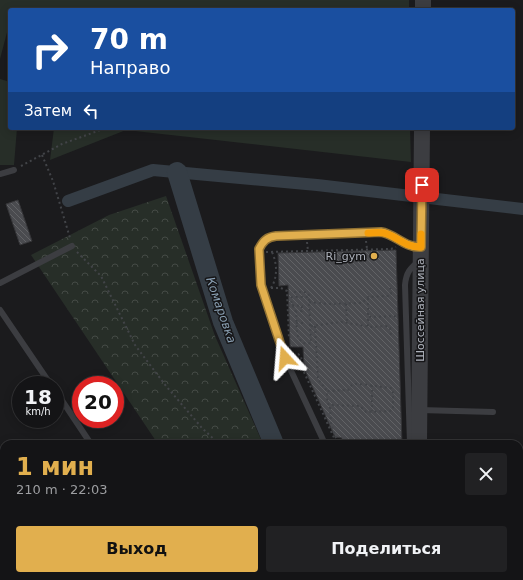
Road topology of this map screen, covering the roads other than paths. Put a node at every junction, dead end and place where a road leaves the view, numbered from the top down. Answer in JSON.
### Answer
{"nodes":[{"id":1,"x":422,"y":130,"type":"edge"},
{"id":2,"x":14,"y":170,"type":"road end"},
{"id":3,"x":0,"y":174,"type":"edge"},
{"id":4,"x":72,"y":246,"type":"road end"},
{"id":5,"x":421,"y":253,"type":"junction"},
{"id":6,"x":0,"y":283,"type":"edge"},
{"id":7,"x":0,"y":310,"type":"edge"},
{"id":8,"x":45,"y":376,"type":"edge"},
{"id":9,"x":64,"y":403,"type":"edge"},
{"id":10,"x":420,"y":410,"type":"junction"},
{"id":11,"x":493,"y":412,"type":"dead end"},
{"id":12,"x":89,"y":440,"type":"edge"},
{"id":13,"x":323,"y":440,"type":"edge"},
{"id":14,"x":410,"y":440,"type":"edge"},
{"id":15,"x":419,"y":440,"type":"edge"}],
"edges":[{"from":1,"to":5,"type":"street","name":"Шоссейная улица"},
{"from":2,"to":3,"type":"lane"},
{"from":4,"to":6,"type":"lane"},
{"from":5,"to":10,"type":"street","name":"Шоссейная улица"},
{"from":5,"to":13,"type":"lane"},
{"from":5,"to":14,"type":"lane"},
{"from":7,"to":8,"type":"lane"},
{"from":9,"to":12,"type":"lane"},
{"from":10,"to":11,"type":"lane"},
{"from":10,"to":15,"type":"street","name":"Шоссейная улица"}]}
